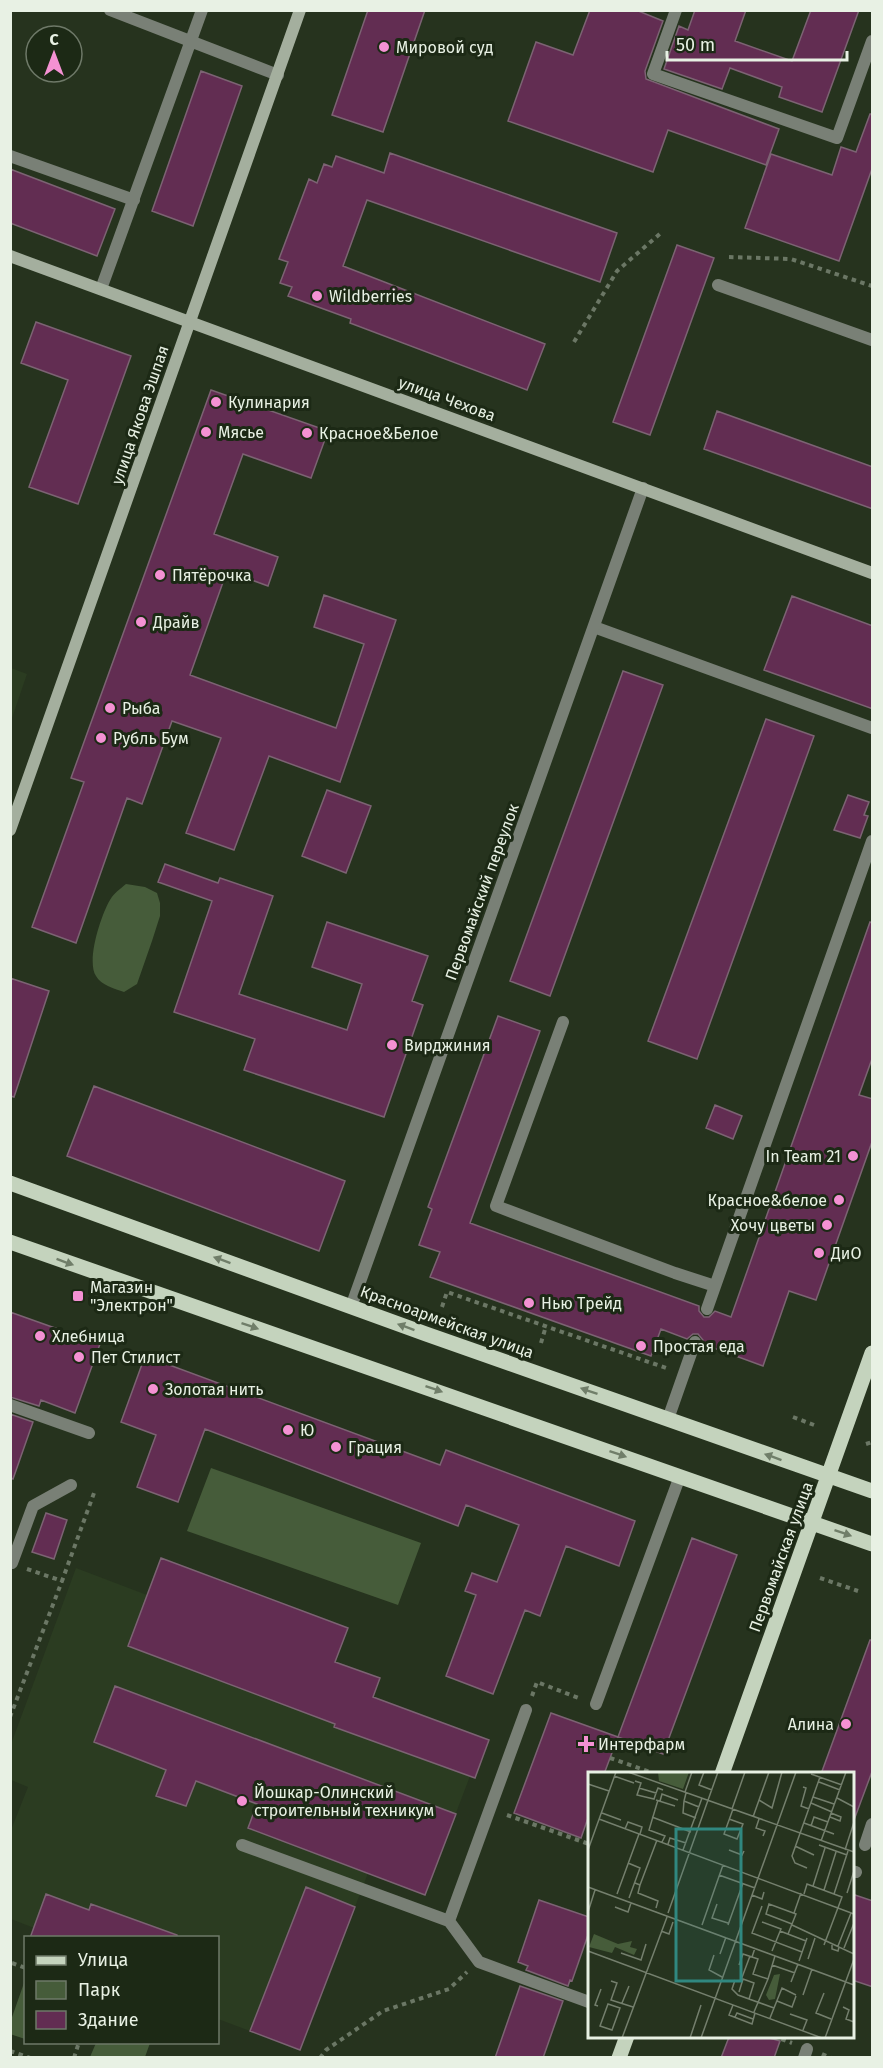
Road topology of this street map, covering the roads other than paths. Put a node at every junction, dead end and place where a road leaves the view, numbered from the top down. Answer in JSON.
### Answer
{"nodes":[{"id":1,"x":110,"y":10,"type":"edge"},
{"id":2,"x":202,"y":10,"type":"edge"},
{"id":3,"x":300,"y":10,"type":"edge"},
{"id":4,"x":676,"y":10,"type":"edge"},
{"id":5,"x":873,"y":41,"type":"edge"},
{"id":6,"x":191,"y":42,"type":"junction"},
{"id":7,"x":278,"y":75,"type":"junction"},
{"id":8,"x":10,"y":156,"type":"edge"},
{"id":9,"x":134,"y":200,"type":"junction"},
{"id":10,"x":10,"y":256,"type":"edge"},
{"id":11,"x":718,"y":285,"type":"dead end"},
{"id":12,"x":101,"y":289,"type":"junction"},
{"id":13,"x":190,"y":322,"type":"junction"},
{"id":14,"x":873,"y":340,"type":"edge"},
{"id":15,"x":643,"y":488,"type":"junction"},
{"id":16,"x":873,"y":573,"type":"edge"},
{"id":17,"x":594,"y":627,"type":"junction"},
{"id":18,"x":873,"y":728,"type":"edge"},
{"id":19,"x":10,"y":830,"type":"edge"},
{"id":20,"x":873,"y":841,"type":"edge"},
{"id":21,"x":563,"y":1022,"type":"dead end"},
{"id":22,"x":10,"y":1183,"type":"edge"},
{"id":23,"x":10,"y":1242,"type":"edge"},
{"id":24,"x":715,"y":1286,"type":"junction"},
{"id":25,"x":351,"y":1307,"type":"junction"},
{"id":26,"x":707,"y":1309,"type":"dead end"},
{"id":27,"x":695,"y":1342,"type":"dead end"},
{"id":28,"x":873,"y":1353,"type":"edge"},
{"id":29,"x":10,"y":1405,"type":"edge"},
{"id":30,"x":668,"y":1419,"type":"junction"},
{"id":31,"x":89,"y":1433,"type":"dead end"},
{"id":32,"x":680,"y":1476,"type":"junction"},
{"id":33,"x":828,"y":1476,"type":"junction"},
{"id":34,"x":71,"y":1485,"type":"dead end"},
{"id":35,"x":873,"y":1491,"type":"edge"},
{"id":36,"x":813,"y":1522,"type":"junction"},
{"id":37,"x":873,"y":1544,"type":"edge"},
{"id":38,"x":12,"y":1563,"type":"edge"},
{"id":39,"x":596,"y":1704,"type":"road end"},
{"id":40,"x":526,"y":1710,"type":"road end"},
{"id":41,"x":723,"y":1772,"type":"edge"},
{"id":42,"x":873,"y":1824,"type":"edge"},
{"id":43,"x":242,"y":1845,"type":"dead end"},
{"id":44,"x":865,"y":1845,"type":"dead end"},
{"id":45,"x":449,"y":1921,"type":"junction"},
{"id":46,"x":588,"y":2002,"type":"edge"},
{"id":47,"x":627,"y":2038,"type":"edge"},
{"id":48,"x":619,"y":2058,"type":"edge"}],
"edges":[{"from":1,"to":6,"type":"street"},
{"from":2,"to":6,"type":"street"},
{"from":3,"to":7,"type":"street","name":"улица Якова Эшпая"},
{"from":4,"to":5,"type":"street"},
{"from":6,"to":7,"type":"street"},
{"from":6,"to":9,"type":"street"},
{"from":7,"to":13,"type":"street","name":"улица Якова Эшпая"},
{"from":8,"to":9,"type":"street"},
{"from":9,"to":12,"type":"street"},
{"from":10,"to":12,"type":"street","name":"улица Чехова"},
{"from":11,"to":14,"type":"street"},
{"from":12,"to":13,"type":"street","name":"улица Чехова"},
{"from":13,"to":15,"type":"street","name":"улица Чехова"},
{"from":13,"to":19,"type":"street","name":"улица Якова Эшпая"},
{"from":15,"to":16,"type":"street","name":"улица Чехова"},
{"from":15,"to":17,"type":"street","name":"Первомайский переулок"},
{"from":17,"to":18,"type":"street"},
{"from":17,"to":25,"type":"street","name":"Первомайский переулок"},
{"from":20,"to":24,"type":"street"},
{"from":21,"to":24,"type":"street"},
{"from":25,"to":22,"type":"main road","name":"Красноармейская улица","one_way":true},
{"from":23,"to":32,"type":"main road","one_way":true},
{"from":24,"to":26,"type":"street"},
{"from":30,"to":25,"type":"main road","name":"Красноармейская улица","one_way":true},
{"from":27,"to":30,"type":"street"},
{"from":28,"to":33,"type":"main road","name":"Первомайская улица"},
{"from":29,"to":31,"type":"street"},
{"from":33,"to":30,"type":"main road","name":"Красноармейская улица","one_way":true},
{"from":32,"to":36,"type":"main road"},
{"from":32,"to":39,"type":"street"},
{"from":33,"to":35,"type":"main road","name":"Красноармейская улица"},
{"from":33,"to":36,"type":"main road","name":"Первомайская улица"},
{"from":34,"to":38,"type":"street"},
{"from":36,"to":37,"type":"main road","one_way":true},
{"from":36,"to":41,"type":"main road","name":"Первомайская улица"},
{"from":40,"to":45,"type":"street"},
{"from":42,"to":44,"type":"street"},
{"from":43,"to":45,"type":"street"},
{"from":45,"to":46,"type":"street"},
{"from":47,"to":48,"type":"main road"}]}
